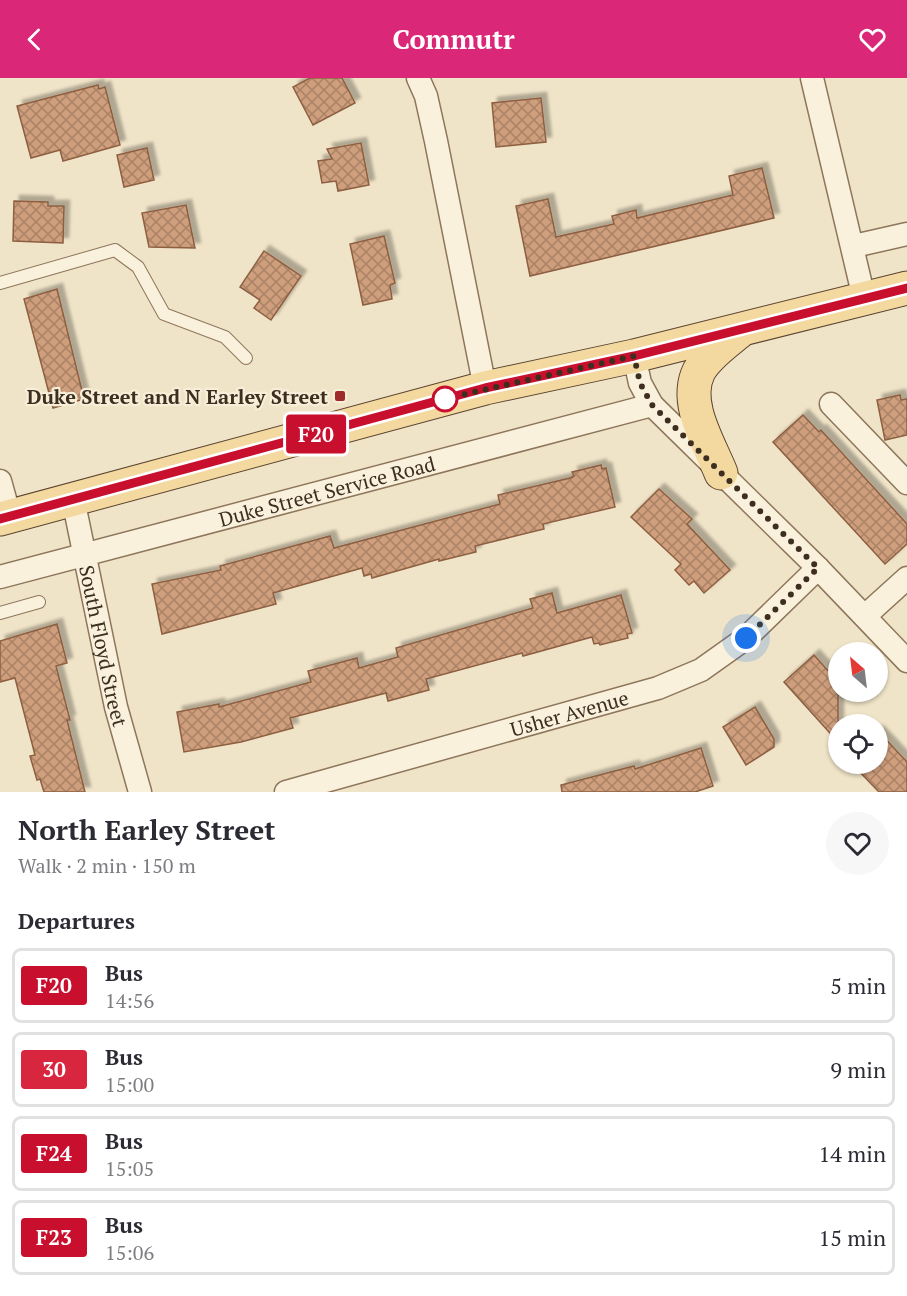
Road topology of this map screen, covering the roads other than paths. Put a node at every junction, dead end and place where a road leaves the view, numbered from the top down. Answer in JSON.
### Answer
{"nodes":[{"id":1,"x":418,"y":78,"type":"edge"},
{"id":2,"x":812,"y":78,"type":"edge"},
{"id":3,"x":907,"y":234,"type":"edge"},
{"id":4,"x":854,"y":246,"type":"junction"},
{"id":5,"x":0,"y":283,"type":"edge"},
{"id":6,"x":907,"y":288,"type":"edge"},
{"id":7,"x":864,"y":298,"type":"junction"},
{"id":8,"x":742,"y":328,"type":"junction"},
{"id":9,"x":634,"y":356,"type":"junction"},
{"id":10,"x":246,"y":358,"type":"dead end"},
{"id":11,"x":485,"y":388,"type":"junction"},
{"id":12,"x":831,"y":404,"type":"dead end"},
{"id":13,"x":652,"y":405,"type":"junction"},
{"id":14,"x":721,"y":473,"type":"junction"},
{"id":15,"x":904,"y":477,"type":"edge"},
{"id":16,"x":0,"y":481,"type":"edge"},
{"id":17,"x":72,"y":499,"type":"junction"},
{"id":18,"x":5,"y":518,"type":"edge"},
{"id":19,"x":83,"y":554,"type":"junction"},
{"id":20,"x":818,"y":568,"type":"junction"},
{"id":21,"x":0,"y":577,"type":"edge"},
{"id":22,"x":907,"y":578,"type":"edge"},
{"id":23,"x":39,"y":602,"type":"dead end"},
{"id":24,"x":0,"y":613,"type":"edge"},
{"id":25,"x":865,"y":616,"type":"junction"},
{"id":26,"x":907,"y":661,"type":"edge"},
{"id":27,"x":140,"y":792,"type":"edge"},
{"id":28,"x":286,"y":792,"type":"edge"}],
"edges":[{"from":1,"to":11,"type":"street"},
{"from":2,"to":4,"type":"street"},
{"from":3,"to":4,"type":"street"},
{"from":4,"to":7,"type":"street"},
{"from":5,"to":10,"type":"lane"},
{"from":6,"to":7,"type":"main road"},
{"from":7,"to":8,"type":"main road"},
{"from":8,"to":9,"type":"main road"},
{"from":8,"to":14,"type":"main road"},
{"from":9,"to":11,"type":"main road"},
{"from":9,"to":13,"type":"street"},
{"from":11,"to":17,"type":"main road"},
{"from":12,"to":15,"type":"street"},
{"from":13,"to":14,"type":"street"},
{"from":13,"to":19,"type":"street","name":"Duke Street Service Road"},
{"from":14,"to":20,"type":"street"},
{"from":16,"to":18,"type":"street"},
{"from":17,"to":18,"type":"main road"},
{"from":17,"to":19,"type":"street","name":"South Floyd Street"},
{"from":19,"to":21,"type":"street","name":"Duke Street Service Road"},
{"from":19,"to":27,"type":"street","name":"South Floyd Street"},
{"from":20,"to":25,"type":"street"},
{"from":20,"to":28,"type":"street","name":"Usher Avenue"},
{"from":22,"to":25,"type":"street"},
{"from":23,"to":24,"type":"lane"},
{"from":25,"to":26,"type":"street"}]}
